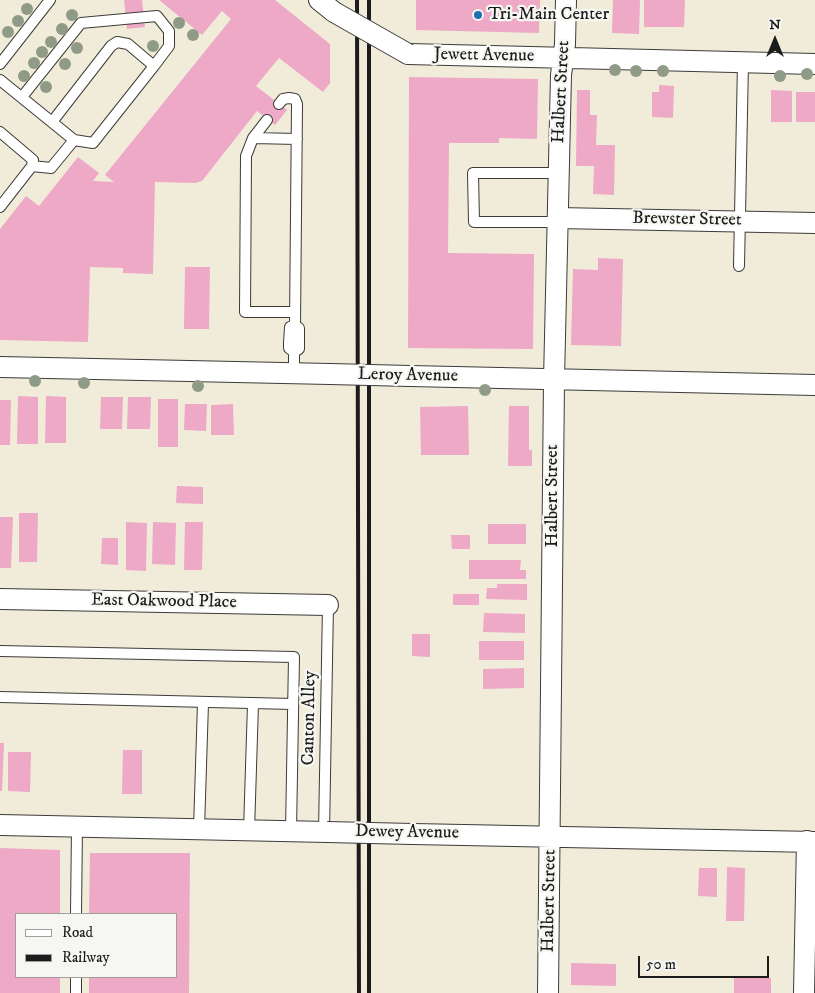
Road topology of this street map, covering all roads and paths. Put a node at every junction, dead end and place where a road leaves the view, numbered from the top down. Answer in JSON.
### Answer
{"nodes":[{"id":1,"x":50,"y":0,"type":"edge"},
{"id":2,"x":566,"y":0,"type":"edge"},
{"id":3,"x":327,"y":6,"type":"edge"},
{"id":4,"x":563,"y":58,"type":"junction"},
{"id":5,"x":743,"y":62,"type":"junction"},
{"id":6,"x":0,"y":64,"type":"edge"},
{"id":7,"x":815,"y":64,"type":"edge"},
{"id":8,"x":154,"y":66,"type":"junction"},
{"id":9,"x":0,"y":80,"type":"edge"},
{"id":10,"x":22,"y":98,"type":"junction"},
{"id":11,"x":279,"y":104,"type":"dead end"},
{"id":12,"x":267,"y":120,"type":"dead end"},
{"id":13,"x":52,"y":122,"type":"junction"},
{"id":14,"x":0,"y":132,"type":"edge"},
{"id":15,"x":253,"y":138,"type":"junction"},
{"id":16,"x":297,"y":138,"type":"junction"},
{"id":17,"x":74,"y":140,"type":"junction"},
{"id":18,"x":32,"y":166,"type":"junction"},
{"id":19,"x":559,"y":173,"type":"junction"},
{"id":20,"x":0,"y":207,"type":"edge"},
{"id":21,"x":558,"y":220,"type":"junction"},
{"id":22,"x":740,"y":221,"type":"junction"},
{"id":23,"x":815,"y":223,"type":"edge"},
{"id":24,"x":739,"y":266,"type":"dead end"},
{"id":25,"x":295,"y":312,"type":"junction"},
{"id":26,"x":0,"y":367,"type":"edge"},
{"id":27,"x":294,"y":374,"type":"junction"},
{"id":28,"x":554,"y":380,"type":"junction"},
{"id":29,"x":815,"y":385,"type":"edge"},
{"id":30,"x":0,"y":599,"type":"edge"},
{"id":31,"x":328,"y":605,"type":"joint"},
{"id":32,"x":0,"y":651,"type":"edge"},
{"id":33,"x":0,"y":697,"type":"edge"},
{"id":34,"x":203,"y":703,"type":"junction"},
{"id":35,"x":253,"y":704,"type":"junction"},
{"id":36,"x":293,"y":704,"type":"junction"},
{"id":37,"x":0,"y":826,"type":"edge"},
{"id":38,"x":76,"y":827,"type":"junction"},
{"id":39,"x":198,"y":829,"type":"junction"},
{"id":40,"x":249,"y":830,"type":"junction"},
{"id":41,"x":290,"y":831,"type":"junction"},
{"id":42,"x":326,"y":832,"type":"junction"},
{"id":43,"x":551,"y":836,"type":"junction"},
{"id":44,"x":811,"y":841,"type":"edge"},
{"id":45,"x":76,"y":913,"type":"edge"},
{"id":46,"x":76,"y":978,"type":"edge"},
{"id":47,"x":76,"y":993,"type":"edge"},
{"id":48,"x":548,"y":993,"type":"edge"},
{"id":49,"x":804,"y":993,"type":"edge"}],
"edges":[{"from":1,"to":6,"type":"lane"},
{"from":2,"to":4,"type":"street","name":"Halbert Street"},
{"from":3,"to":4,"type":"street","name":"Jewett Avenue","bridge":true},
{"from":4,"to":5,"type":"street","name":"Jewett Avenue"},
{"from":4,"to":19,"type":"street","name":"Halbert Street"},
{"from":5,"to":7,"type":"street","name":"Jewett Avenue"},
{"from":5,"to":22,"type":"lane"},
{"from":8,"to":10,"type":"lane"},
{"from":8,"to":13,"type":"lane"},
{"from":8,"to":17,"type":"lane"},
{"from":9,"to":10,"type":"lane"},
{"from":10,"to":13,"type":"lane"},
{"from":11,"to":16,"type":"lane"},
{"from":12,"to":15,"type":"lane"},
{"from":13,"to":17,"type":"lane"},
{"from":14,"to":18,"type":"lane"},
{"from":15,"to":16,"type":"lane"},
{"from":15,"to":25,"type":"lane"},
{"from":16,"to":25,"type":"lane"},
{"from":17,"to":18,"type":"lane"},
{"from":18,"to":20,"type":"lane"},
{"from":19,"to":21,"type":"street","name":"Halbert Street"},
{"from":19,"to":21,"type":"lane"},
{"from":21,"to":22,"type":"street","name":"Brewster Street"},
{"from":21,"to":28,"type":"street","name":"Halbert Street"},
{"from":22,"to":23,"type":"street","name":"Brewster Street"},
{"from":22,"to":24,"type":"lane"},
{"from":25,"to":27,"type":"lane"},
{"from":26,"to":27,"type":"street","name":"Leroy Avenue"},
{"from":27,"to":28,"type":"street","name":"Leroy Avenue","bridge":true},
{"from":28,"to":29,"type":"street","name":"Leroy Avenue"},
{"from":28,"to":43,"type":"street","name":"Halbert Street"},
{"from":30,"to":31,"type":"street","name":"East Oakwood Place"},
{"from":31,"to":42,"type":"lane","name":"Canton Alley"},
{"from":32,"to":36,"type":"lane"},
{"from":33,"to":34,"type":"lane"},
{"from":34,"to":35,"type":"lane"},
{"from":34,"to":39,"type":"lane"},
{"from":35,"to":36,"type":"lane"},
{"from":35,"to":40,"type":"lane"},
{"from":36,"to":41,"type":"lane"},
{"from":37,"to":38,"type":"street","name":"Dewey Avenue"},
{"from":38,"to":39,"type":"street","name":"Dewey Avenue"},
{"from":38,"to":45,"type":"lane"},
{"from":39,"to":40,"type":"street","name":"Dewey Avenue"},
{"from":40,"to":41,"type":"street","name":"Dewey Avenue"},
{"from":41,"to":42,"type":"street","name":"Dewey Avenue"},
{"from":42,"to":43,"type":"street","name":"Dewey Avenue","bridge":true},
{"from":43,"to":44,"type":"street","name":"Dewey Avenue"},
{"from":43,"to":48,"type":"street","name":"Halbert Street"},
{"from":44,"to":49,"type":"street"},
{"from":46,"to":47,"type":"lane"}]}
